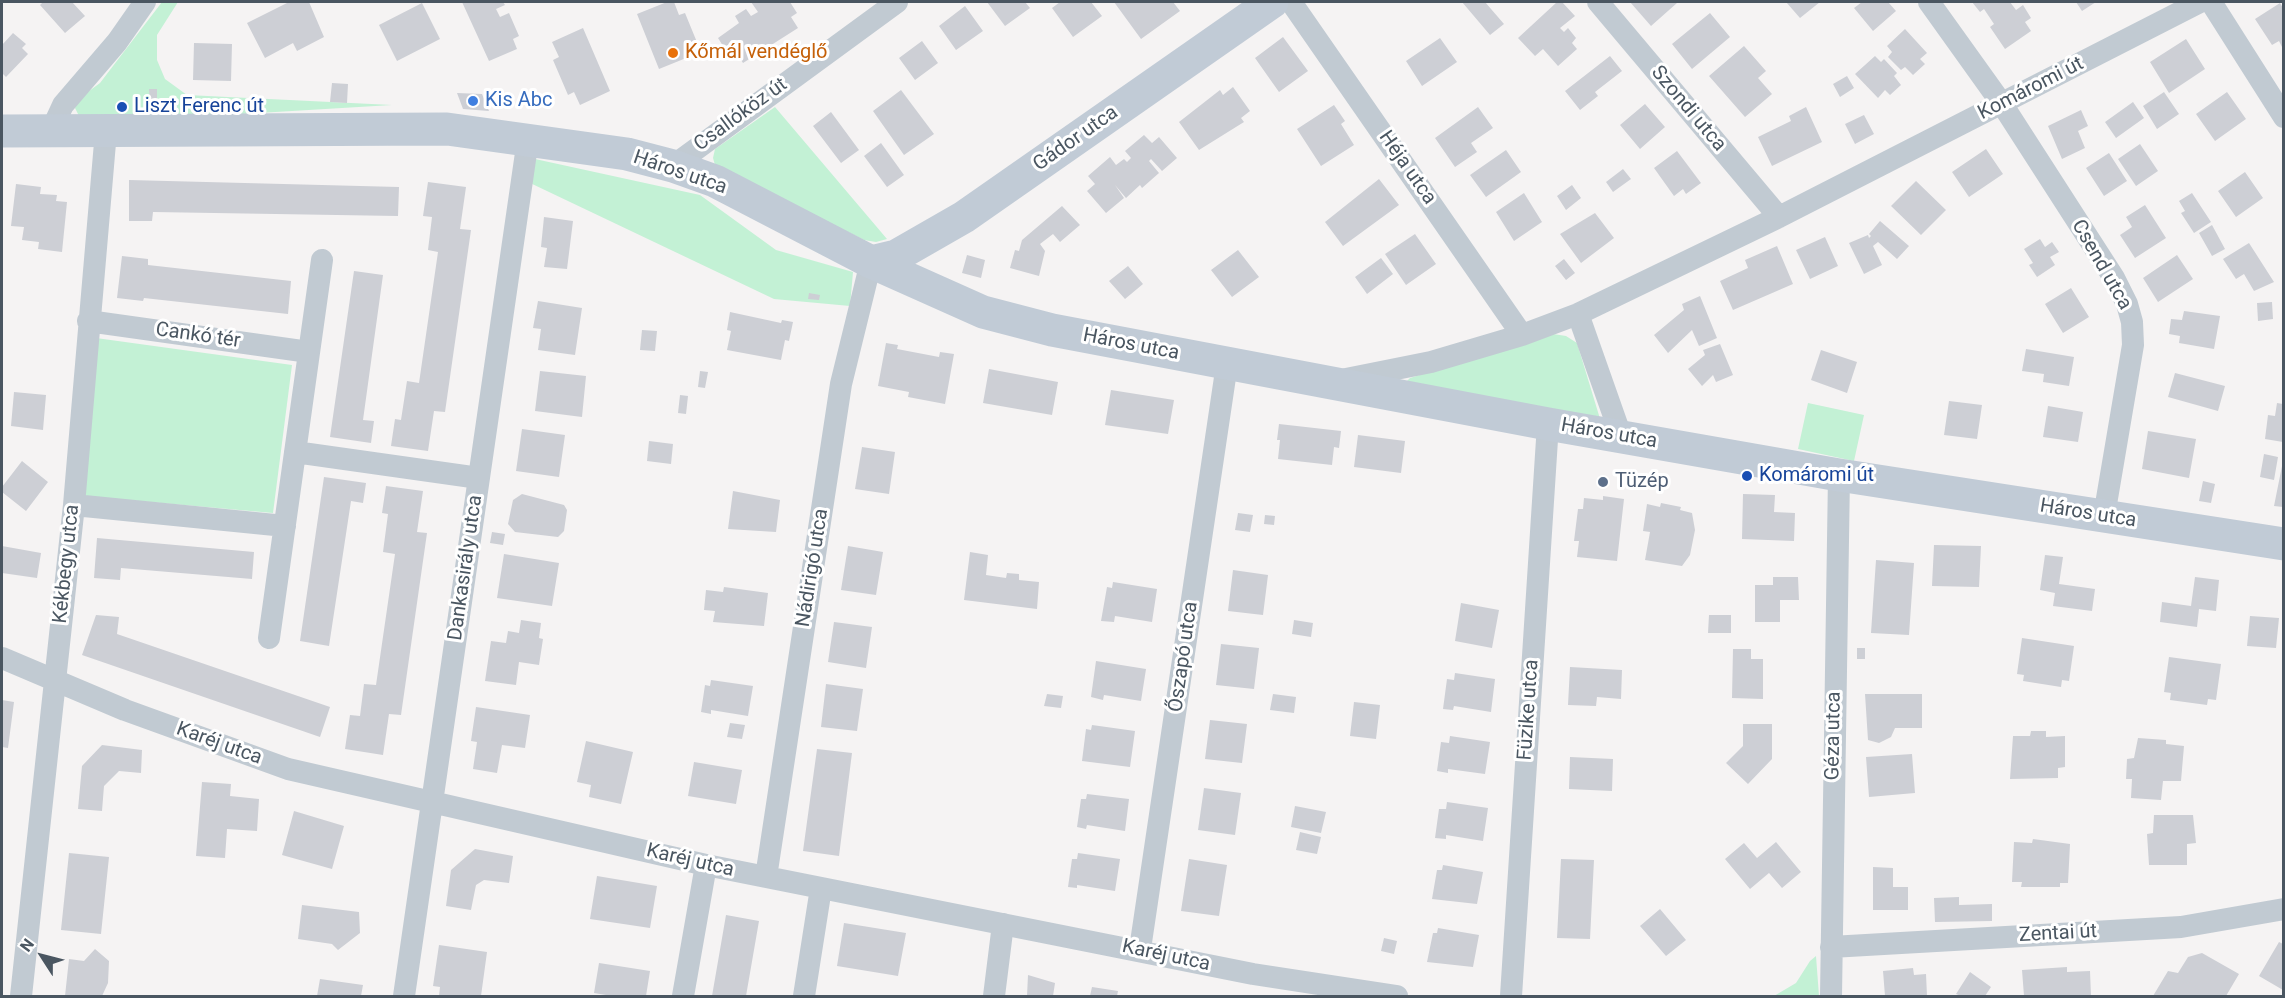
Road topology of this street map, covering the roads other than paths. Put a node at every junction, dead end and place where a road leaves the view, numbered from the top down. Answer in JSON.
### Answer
{"nodes":[{"id":1,"x":145,"y":2,"type":"edge"},
{"id":2,"x":897,"y":2,"type":"edge"},
{"id":3,"x":1272,"y":2,"type":"edge"},
{"id":4,"x":1291,"y":2,"type":"edge"},
{"id":5,"x":1598,"y":2,"type":"edge"},
{"id":6,"x":1929,"y":2,"type":"edge"},
{"id":7,"x":2200,"y":2,"type":"edge"},
{"id":8,"x":2211,"y":2,"type":"edge"},
{"id":9,"x":2001,"y":104,"type":"junction"},
{"id":10,"x":2283,"y":117,"type":"edge"},
{"id":11,"x":2,"y":131,"type":"edge"},
{"id":12,"x":51,"y":131,"type":"junction"},
{"id":13,"x":106,"y":131,"type":"junction"},
{"id":14,"x":528,"y":139,"type":"junction"},
{"id":15,"x":673,"y":166,"type":"junction"},
{"id":16,"x":1779,"y":217,"type":"junction"},
{"id":17,"x":322,"y":260,"type":"dead end"},
{"id":18,"x":871,"y":262,"type":"junction"},
{"id":19,"x":1578,"y":314,"type":"junction"},
{"id":20,"x":88,"y":321,"type":"junction"},
{"id":21,"x":1522,"y":335,"type":"junction"},
{"id":22,"x":309,"y":352,"type":"junction"},
{"id":23,"x":1227,"y":364,"type":"junction"},
{"id":24,"x":1327,"y":382,"type":"junction"},
{"id":25,"x":1548,"y":424,"type":"junction"},
{"id":26,"x":1621,"y":436,"type":"junction"},
{"id":27,"x":296,"y":452,"type":"junction"},
{"id":28,"x":1839,"y":475,"type":"junction"},
{"id":29,"x":479,"y":478,"type":"junction"},
{"id":30,"x":74,"y":505,"type":"junction"},
{"id":31,"x":2104,"y":516,"type":"junction"},
{"id":32,"x":285,"y":526,"type":"junction"},
{"id":33,"x":2283,"y":544,"type":"edge"},
{"id":34,"x":269,"y":638,"type":"dead end"},
{"id":35,"x":2,"y":658,"type":"edge"},
{"id":36,"x":54,"y":682,"type":"junction"},
{"id":37,"x":433,"y":801,"type":"junction"},
{"id":38,"x":706,"y":865,"type":"junction"},
{"id":39,"x":766,"y":877,"type":"junction"},
{"id":40,"x":821,"y":888,"type":"junction"},
{"id":41,"x":2283,"y":909,"type":"edge"},
{"id":42,"x":1003,"y":924,"type":"junction"},
{"id":43,"x":1831,"y":947,"type":"junction"},
{"id":44,"x":1140,"y":949,"type":"junction"},
{"id":45,"x":21,"y":996,"type":"edge"},
{"id":46,"x":404,"y":996,"type":"edge"},
{"id":47,"x":683,"y":996,"type":"edge"},
{"id":48,"x":804,"y":996,"type":"edge"},
{"id":49,"x":994,"y":996,"type":"edge"},
{"id":50,"x":1397,"y":996,"type":"edge"},
{"id":51,"x":1511,"y":996,"type":"edge"},
{"id":52,"x":1831,"y":996,"type":"edge"}],
"edges":[{"from":1,"to":12,"type":"street"},
{"from":2,"to":15,"type":"street","name":"Csallóköz út"},
{"from":3,"to":18,"type":"street","name":"Gádor utca"},
{"from":4,"to":21,"type":"street","name":"Héja utca"},
{"from":5,"to":16,"type":"street","name":"Szondi utca"},
{"from":6,"to":9,"type":"street","name":"Csend utca"},
{"from":7,"to":9,"type":"street","name":"Komáromi út"},
{"from":8,"to":10,"type":"street"},
{"from":9,"to":16,"type":"street","name":"Komáromi út"},
{"from":9,"to":31,"type":"street","name":"Csend utca"},
{"from":11,"to":12,"type":"street","name":"Háros utca"},
{"from":12,"to":13,"type":"street","name":"Háros utca"},
{"from":13,"to":14,"type":"street","name":"Háros utca"},
{"from":13,"to":20,"type":"street","name":"Kékbegy utca"},
{"from":14,"to":15,"type":"street","name":"Háros utca"},
{"from":14,"to":29,"type":"street","name":"Dankasirály utca"},
{"from":15,"to":18,"type":"street","name":"Háros utca"},
{"from":16,"to":19,"type":"street","name":"Komáromi út"},
{"from":17,"to":22,"type":"street"},
{"from":18,"to":23,"type":"street","name":"Háros utca"},
{"from":18,"to":39,"type":"street","name":"Nádirigó utca"},
{"from":19,"to":21,"type":"street","name":"Komáromi út"},
{"from":19,"to":26,"type":"street"},
{"from":20,"to":22,"type":"street","name":"Cankó tér"},
{"from":20,"to":30,"type":"street","name":"Kékbegy utca"},
{"from":21,"to":24,"type":"street","name":"Komáromi út"},
{"from":22,"to":27,"type":"street"},
{"from":23,"to":24,"type":"street","name":"Háros utca"},
{"from":23,"to":44,"type":"street","name":"Őszapó utca"},
{"from":24,"to":25,"type":"street","name":"Háros utca"},
{"from":25,"to":26,"type":"street","name":"Háros utca"},
{"from":25,"to":51,"type":"street","name":"Füzike utca"},
{"from":26,"to":28,"type":"street","name":"Háros utca"},
{"from":27,"to":29,"type":"street"},
{"from":27,"to":32,"type":"street"},
{"from":28,"to":31,"type":"street","name":"Háros utca"},
{"from":28,"to":43,"type":"street","name":"Géza utca"},
{"from":29,"to":37,"type":"street","name":"Dankasirály utca"},
{"from":30,"to":32,"type":"street"},
{"from":30,"to":36,"type":"street","name":"Kékbegy utca"},
{"from":31,"to":33,"type":"street","name":"Háros utca"},
{"from":32,"to":34,"type":"street"},
{"from":35,"to":36,"type":"street","name":"Karéj utca"},
{"from":36,"to":37,"type":"street","name":"Karéj utca"},
{"from":36,"to":45,"type":"street","name":"Kékbegy utca"},
{"from":37,"to":38,"type":"street","name":"Karéj utca"},
{"from":37,"to":46,"type":"street","name":"Dankasirály utca"},
{"from":38,"to":39,"type":"street","name":"Karéj utca"},
{"from":38,"to":47,"type":"street"},
{"from":39,"to":40,"type":"street","name":"Karéj utca"},
{"from":40,"to":42,"type":"street","name":"Karéj utca"},
{"from":40,"to":48,"type":"street"},
{"from":41,"to":43,"type":"street","name":"Zentai út"},
{"from":42,"to":44,"type":"street","name":"Karéj utca"},
{"from":42,"to":49,"type":"street"},
{"from":43,"to":52,"type":"street","name":"Géza utca"},
{"from":44,"to":50,"type":"street","name":"Karéj utca"}]}
